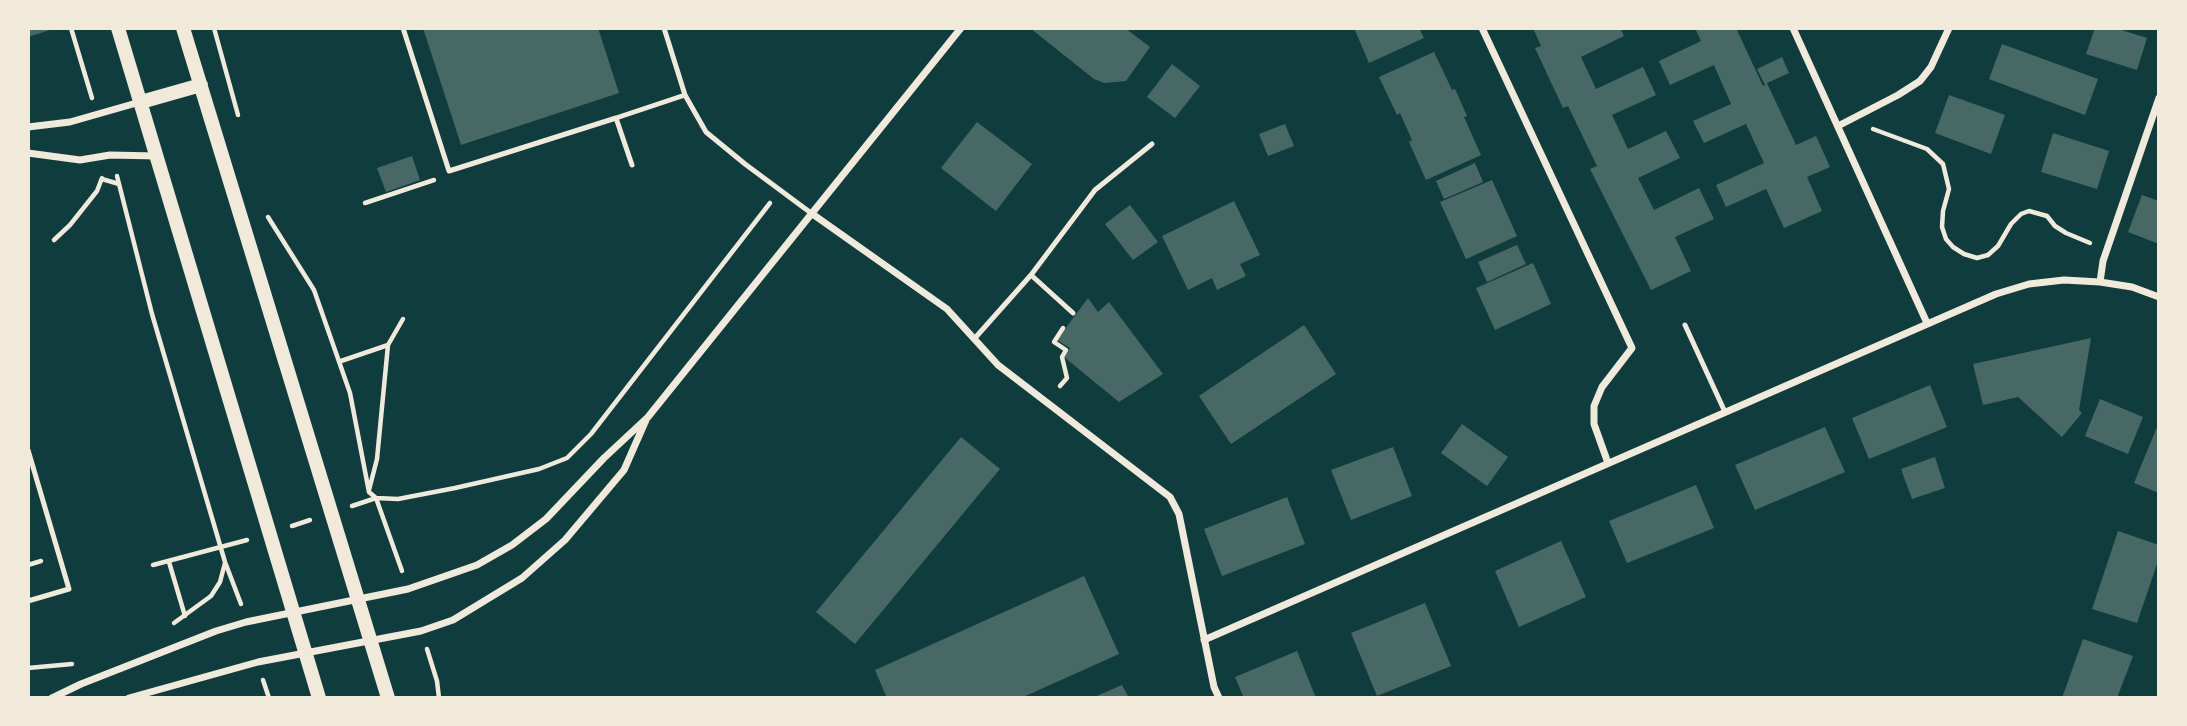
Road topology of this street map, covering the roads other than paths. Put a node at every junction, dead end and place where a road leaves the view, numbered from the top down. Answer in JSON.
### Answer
{"nodes":[{"id":1,"x":118,"y":28,"type":"edge"},
{"id":2,"x":183,"y":28,"type":"edge"},
{"id":3,"x":403,"y":28,"type":"edge"},
{"id":4,"x":664,"y":28,"type":"edge"},
{"id":5,"x":961,"y":28,"type":"edge"},
{"id":6,"x":1482,"y":28,"type":"edge"},
{"id":7,"x":1793,"y":28,"type":"edge"},
{"id":8,"x":1949,"y":28,"type":"edge"},
{"id":9,"x":201,"y":85,"type":"junction"},
{"id":10,"x":685,"y":95,"type":"junction"},
{"id":11,"x":2159,"y":98,"type":"edge"},
{"id":12,"x":141,"y":102,"type":"junction"},
{"id":13,"x":616,"y":118,"type":"junction"},
{"id":14,"x":1838,"y":126,"type":"junction"},
{"id":15,"x":28,"y":127,"type":"edge"},
{"id":16,"x":1152,"y":144,"type":"dead end"},
{"id":17,"x":28,"y":153,"type":"edge"},
{"id":18,"x":156,"y":156,"type":"junction"},
{"id":19,"x":632,"y":165,"type":"dead end"},
{"id":20,"x":811,"y":213,"type":"junction"},
{"id":21,"x":1031,"y":275,"type":"junction"},
{"id":22,"x":2100,"y":282,"type":"junction"},
{"id":23,"x":2159,"y":297,"type":"edge"},
{"id":24,"x":1073,"y":313,"type":"road end"},
{"id":25,"x":1927,"y":323,"type":"junction"},
{"id":26,"x":1685,"y":325,"type":"dead end"},
{"id":27,"x":975,"y":338,"type":"junction"},
{"id":28,"x":1725,"y":412,"type":"junction"},
{"id":29,"x":648,"y":417,"type":"junction"},
{"id":30,"x":28,"y":450,"type":"edge"},
{"id":31,"x":1608,"y":463,"type":"junction"},
{"id":32,"x":357,"y":599,"type":"junction"},
{"id":33,"x":28,"y":601,"type":"edge"},
{"id":34,"x":293,"y":612,"type":"junction"},
{"id":35,"x":1204,"y":640,"type":"junction"},
{"id":36,"x":370,"y":641,"type":"junction"},
{"id":37,"x":306,"y":653,"type":"junction"},
{"id":38,"x":52,"y":698,"type":"edge"},
{"id":39,"x":129,"y":698,"type":"edge"},
{"id":40,"x":319,"y":698,"type":"edge"},
{"id":41,"x":388,"y":698,"type":"edge"},
{"id":42,"x":1219,"y":698,"type":"edge"}],
"edges":[{"from":1,"to":12,"type":"main road"},
{"from":2,"to":9,"type":"main road"},
{"from":3,"to":13,"type":"lane"},
{"from":4,"to":10,"type":"lane"},
{"from":5,"to":20,"type":"street"},
{"from":6,"to":31,"type":"street"},
{"from":7,"to":14,"type":"street"},
{"from":8,"to":14,"type":"street"},
{"from":9,"to":12,"type":"main road"},
{"from":9,"to":32,"type":"main road"},
{"from":10,"to":13,"type":"lane"},
{"from":10,"to":20,"type":"lane"},
{"from":11,"to":22,"type":"street"},
{"from":12,"to":15,"type":"street"},
{"from":12,"to":18,"type":"main road"},
{"from":13,"to":19,"type":"lane"},
{"from":14,"to":25,"type":"street"},
{"from":16,"to":21,"type":"lane"},
{"from":17,"to":18,"type":"street"},
{"from":18,"to":34,"type":"main road"},
{"from":20,"to":27,"type":"street"},
{"from":20,"to":29,"type":"street"},
{"from":21,"to":24,"type":"lane"},
{"from":21,"to":27,"type":"lane"},
{"from":22,"to":23,"type":"street"},
{"from":22,"to":25,"type":"street"},
{"from":25,"to":28,"type":"street"},
{"from":26,"to":28,"type":"lane"},
{"from":27,"to":35,"type":"street"},
{"from":28,"to":31,"type":"street"},
{"from":29,"to":32,"type":"street"},
{"from":29,"to":36,"type":"street"},
{"from":30,"to":33,"type":"lane"},
{"from":31,"to":35,"type":"street"},
{"from":32,"to":34,"type":"street"},
{"from":32,"to":36,"type":"main road"},
{"from":34,"to":37,"type":"main road"},
{"from":34,"to":38,"type":"street"},
{"from":35,"to":42,"type":"street"},
{"from":36,"to":37,"type":"street"},
{"from":36,"to":41,"type":"main road"},
{"from":37,"to":39,"type":"street"},
{"from":37,"to":40,"type":"main road"}]}
